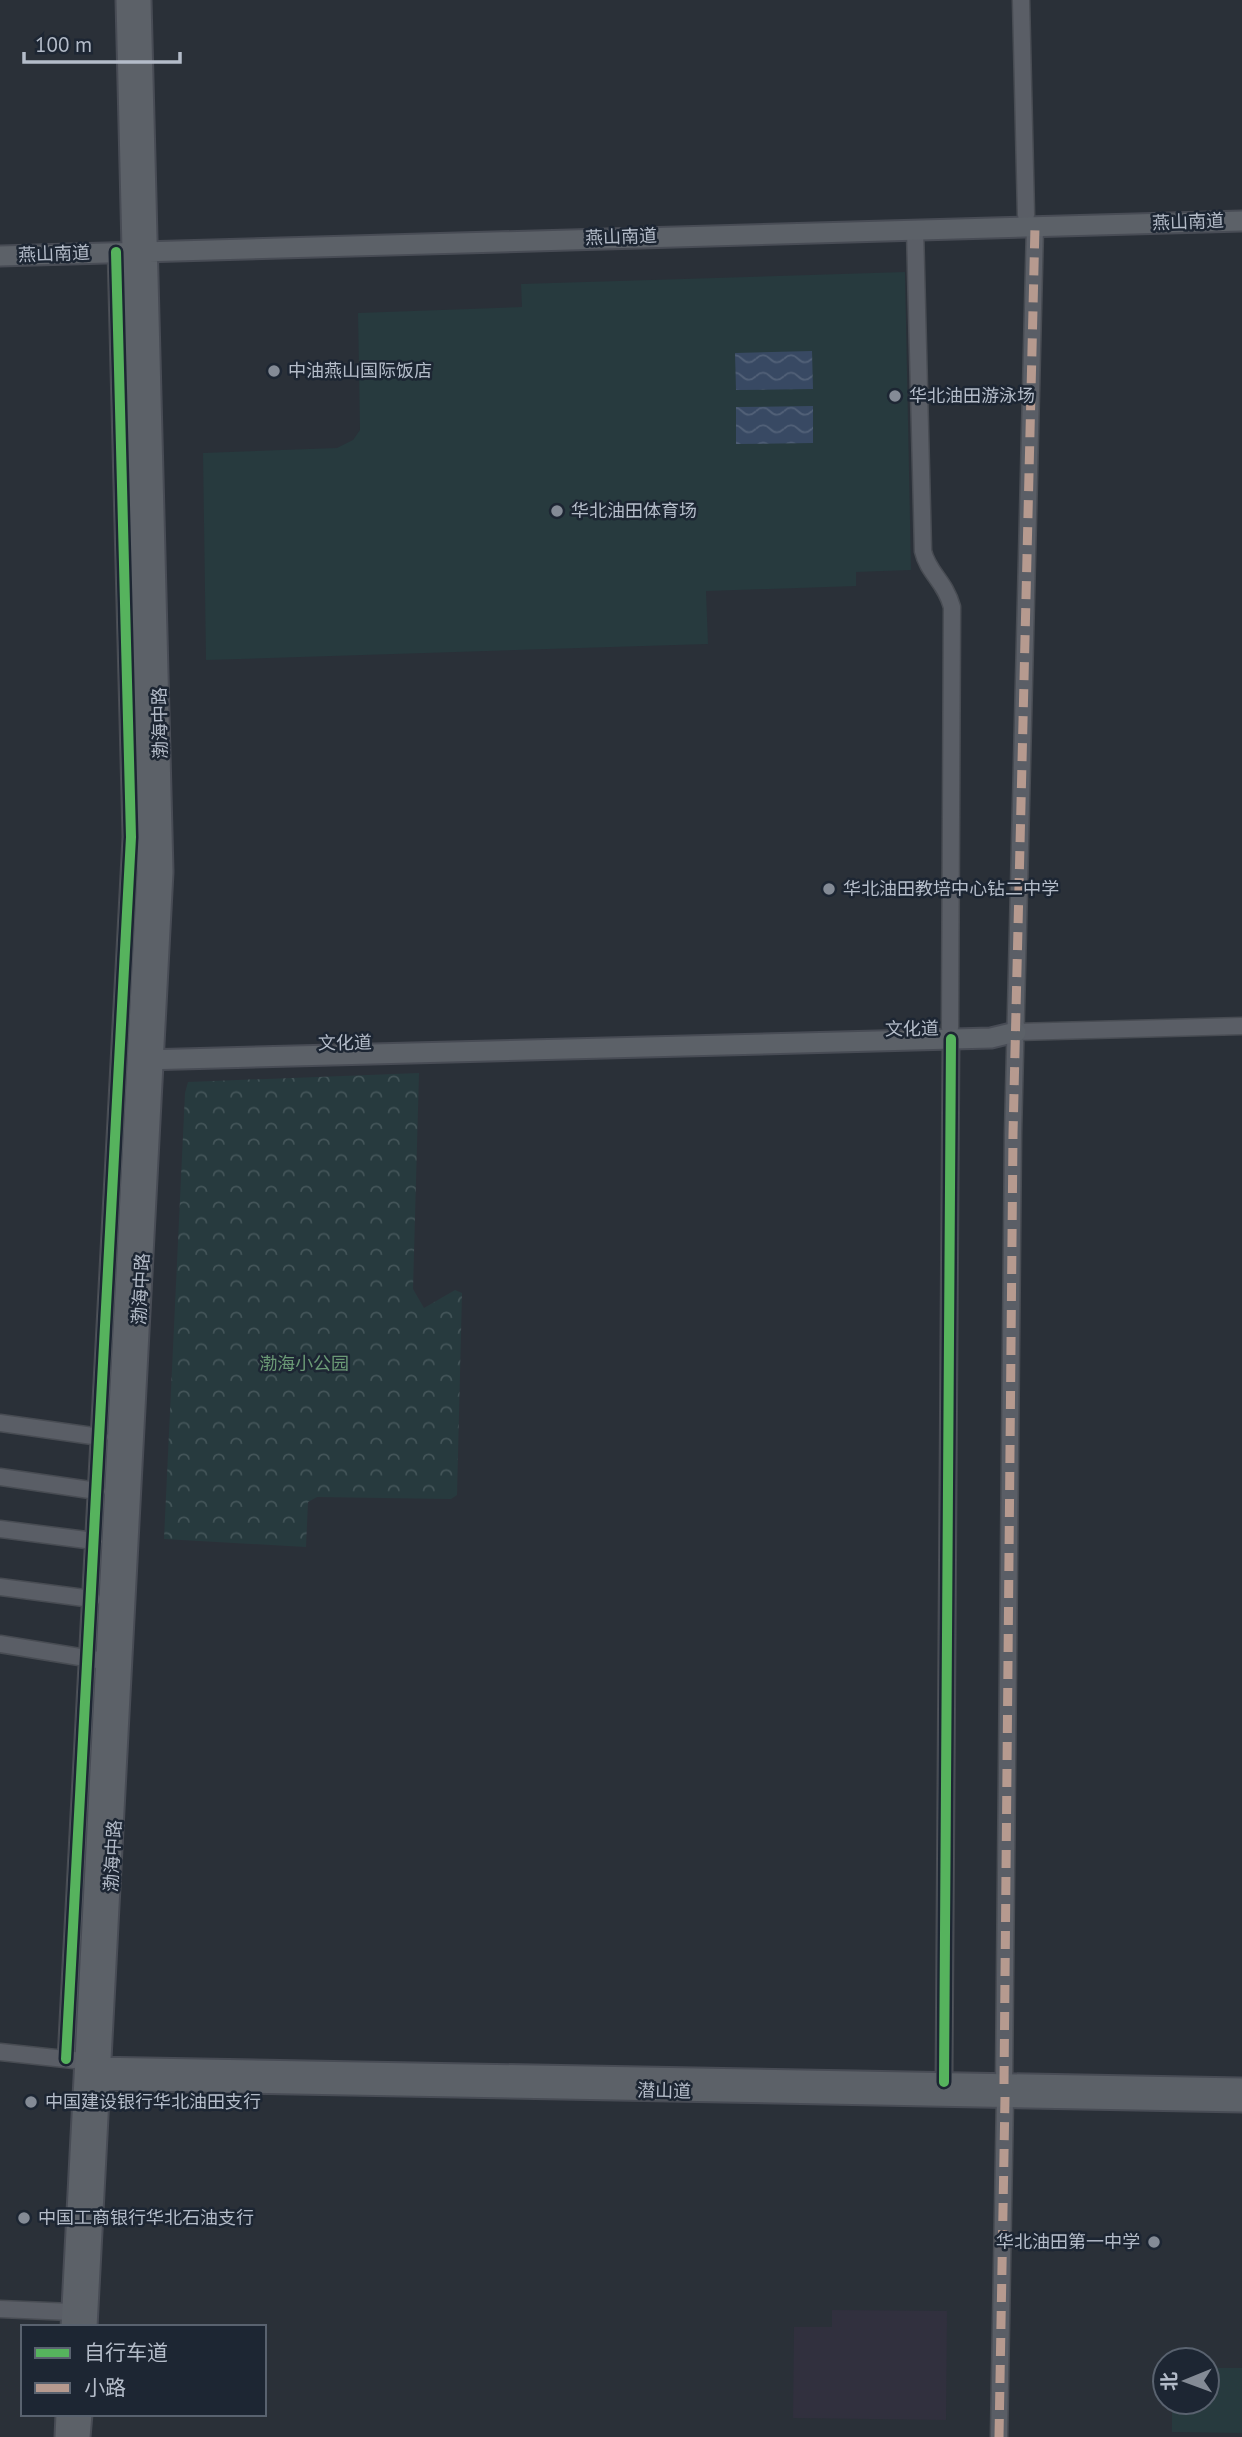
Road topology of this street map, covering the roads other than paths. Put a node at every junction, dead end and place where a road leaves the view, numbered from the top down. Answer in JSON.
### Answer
{"nodes":[{"id":1,"x":125,"y":0,"type":"edge"},
{"id":2,"x":141,"y":0,"type":"edge"},
{"id":3,"x":1021,"y":0,"type":"edge"},
{"id":4,"x":1242,"y":209,"type":"edge"},
{"id":5,"x":1031,"y":220,"type":"junction"},
{"id":6,"x":1242,"y":221,"type":"edge"},
{"id":7,"x":915,"y":229,"type":"junction"},
{"id":8,"x":0,"y":242,"type":"edge"},
{"id":9,"x":136,"y":246,"type":"junction"},
{"id":10,"x":0,"y":256,"type":"edge"},
{"id":11,"x":1242,"y":1026,"type":"edge"},
{"id":12,"x":1016,"y":1032,"type":"junction"},
{"id":13,"x":950,"y":1033,"type":"junction"},
{"id":14,"x":146,"y":1054,"type":"junction"},
{"id":15,"x":0,"y":1423,"type":"edge"},
{"id":16,"x":100,"y":1437,"type":"junction"},
{"id":17,"x":0,"y":1477,"type":"edge"},
{"id":18,"x":97,"y":1491,"type":"junction"},
{"id":19,"x":0,"y":1528,"type":"edge"},
{"id":20,"x":94,"y":1541,"type":"junction"},
{"id":21,"x":0,"y":1587,"type":"edge"},
{"id":22,"x":92,"y":1599,"type":"junction"},
{"id":23,"x":0,"y":1644,"type":"edge"},
{"id":24,"x":98,"y":1660,"type":"junction"},
{"id":25,"x":0,"y":2052,"type":"edge"},
{"id":26,"x":88,"y":2069,"type":"junction"},
{"id":27,"x":944,"y":2082,"type":"junction"},
{"id":28,"x":1242,"y":2088,"type":"edge"},
{"id":29,"x":1005,"y":2090,"type":"junction"},
{"id":30,"x":1242,"y":2102,"type":"edge"},
{"id":31,"x":0,"y":2309,"type":"edge"},
{"id":32,"x":71,"y":2320,"type":"edge"},
{"id":33,"x":87,"y":2325,"type":"edge"},
{"id":34,"x":66,"y":2416,"type":"edge"},
{"id":35,"x":82,"y":2416,"type":"edge"},
{"id":36,"x":65,"y":2437,"type":"edge"},
{"id":37,"x":80,"y":2437,"type":"edge"},
{"id":38,"x":999,"y":2437,"type":"edge"}],
"edges":[{"from":1,"to":9,"type":"main road"},
{"from":2,"to":9,"type":"main road"},
{"from":3,"to":5,"type":"street"},
{"from":4,"to":5,"type":"main road","name":"燕山南道"},
{"from":5,"to":6,"type":"main road","name":"燕山南道"},
{"from":5,"to":7,"type":"main road","name":"燕山南道"},
{"from":5,"to":9,"type":"main road","name":"燕山南道"},
{"from":5,"to":12,"type":"street"},
{"from":7,"to":9,"type":"main road","name":"燕山南道"},
{"from":7,"to":13,"type":"street"},
{"from":8,"to":9,"type":"main road","name":"燕山南道"},
{"from":9,"to":10,"type":"main road","name":"燕山南道"},
{"from":9,"to":14,"type":"main road","name":"渤海中路"},
{"from":9,"to":16,"type":"street"},
{"from":11,"to":12,"type":"street"},
{"from":12,"to":13,"type":"main road","name":"文化道"},
{"from":12,"to":29,"type":"street"},
{"from":13,"to":14,"type":"main road","name":"文化道"},
{"from":13,"to":27,"type":"street"},
{"from":14,"to":24,"type":"main road","name":"渤海中路"},
{"from":14,"to":26,"type":"main road","name":"渤海中路"},
{"from":15,"to":16,"type":"street"},
{"from":16,"to":18,"type":"street"},
{"from":17,"to":18,"type":"street"},
{"from":18,"to":20,"type":"street"},
{"from":19,"to":20,"type":"street"},
{"from":20,"to":22,"type":"street"},
{"from":21,"to":22,"type":"street"},
{"from":22,"to":24,"type":"street"},
{"from":23,"to":24,"type":"street"},
{"from":24,"to":26,"type":"main road","name":"渤海中路"},
{"from":25,"to":26,"type":"street"},
{"from":26,"to":27,"type":"main road","name":"潜山道"},
{"from":26,"to":29,"type":"main road","name":"潜山道"},
{"from":26,"to":32,"type":"main road","name":"渤海中路"},
{"from":26,"to":33,"type":"main road","name":"渤海中路"},
{"from":27,"to":29,"type":"main road","name":"潜山道"},
{"from":28,"to":29,"type":"main road","name":"潜山道"},
{"from":29,"to":30,"type":"main road","name":"潜山道"},
{"from":29,"to":38,"type":"street"},
{"from":31,"to":32,"type":"street"},
{"from":34,"to":36,"type":"main road"},
{"from":35,"to":37,"type":"main road"}]}
